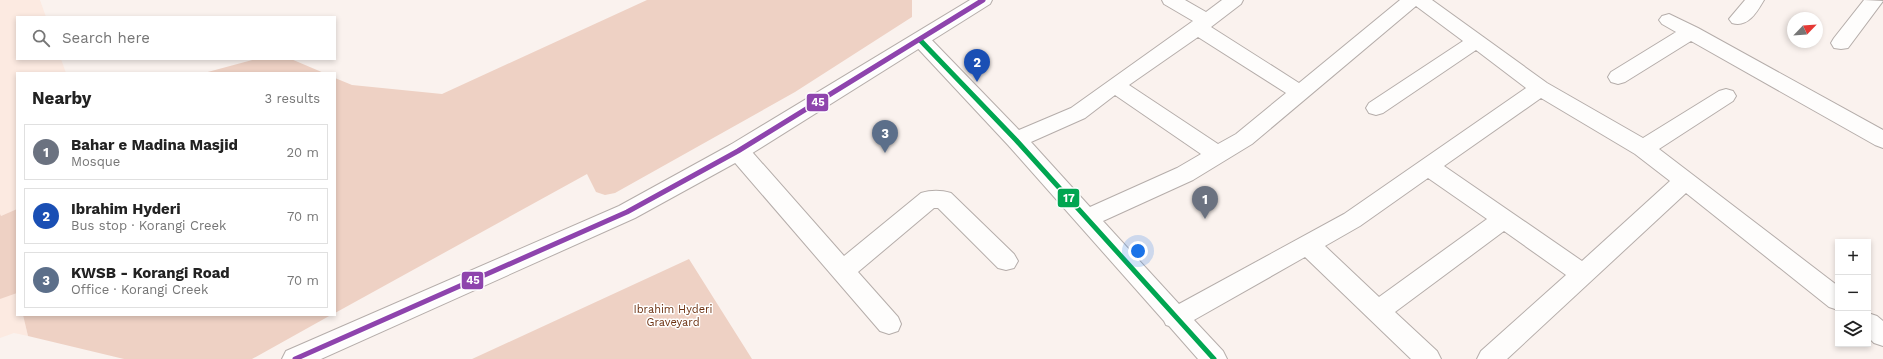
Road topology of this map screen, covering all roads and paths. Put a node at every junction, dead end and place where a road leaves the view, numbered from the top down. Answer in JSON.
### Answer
{"nodes":[{"id":1,"x":983,"y":0,"type":"edge"},
{"id":2,"x":1172,"y":0,"type":"edge"},
{"id":3,"x":1234,"y":0,"type":"edge"},
{"id":4,"x":1412,"y":0,"type":"edge"},
{"id":5,"x":1420,"y":0,"type":"edge"},
{"id":6,"x":1755,"y":0,"type":"edge"},
{"id":7,"x":1874,"y":0,"type":"edge"},
{"id":8,"x":1739,"y":19,"type":"dead end"},
{"id":9,"x":1669,"y":20,"type":"dead end"},
{"id":10,"x":1202,"y":24,"type":"junction"},
{"id":11,"x":1692,"y":32,"type":"junction"},
{"id":12,"x":920,"y":40,"type":"junction"},
{"id":13,"x":1476,"y":41,"type":"junction"},
{"id":14,"x":1841,"y":43,"type":"dead end"},
{"id":15,"x":1618,"y":77,"type":"dead end"},
{"id":16,"x":1115,"y":85,"type":"junction"},
{"id":17,"x":1540,"y":88,"type":"junction"},
{"id":18,"x":1300,"y":93,"type":"junction"},
{"id":19,"x":1726,"y":96,"type":"dead end"},
{"id":20,"x":1376,"y":108,"type":"dead end"},
{"id":21,"x":1016,"y":140,"type":"junction"},
{"id":22,"x":1883,"y":140,"type":"edge"},
{"id":23,"x":1642,"y":148,"type":"junction"},
{"id":24,"x":738,"y":150,"type":"junction"},
{"id":25,"x":1218,"y":155,"type":"junction"},
{"id":26,"x":1428,"y":166,"type":"junction"},
{"id":27,"x":1685,"y":181,"type":"junction"},
{"id":28,"x":1087,"y":218,"type":"junction"},
{"id":29,"x":1503,"y":219,"type":"junction"},
{"id":30,"x":1307,"y":244,"type":"junction"},
{"id":31,"x":1006,"y":261,"type":"dead end"},
{"id":32,"x":842,"y":272,"type":"junction"},
{"id":33,"x":1583,"y":274,"type":"junction"},
{"id":34,"x":1835,"y":298,"type":"edge"},
{"id":35,"x":1378,"y":311,"type":"junction"},
{"id":36,"x":1175,"y":318,"type":"junction"},
{"id":37,"x":889,"y":324,"type":"dead end"},
{"id":38,"x":1871,"y":325,"type":"edge"},
{"id":39,"x":1883,"y":335,"type":"edge"},
{"id":40,"x":295,"y":359,"type":"edge"},
{"id":41,"x":1214,"y":359,"type":"edge"},
{"id":42,"x":1428,"y":359,"type":"edge"},
{"id":43,"x":1490,"y":359,"type":"edge"}],
"edges":[{"from":1,"to":12,"type":"street"},
{"from":2,"to":10,"type":"street"},
{"from":3,"to":10,"type":"street"},
{"from":4,"to":18,"type":"street"},
{"from":5,"to":13,"type":"street"},
{"from":6,"to":8,"type":"street"},
{"from":7,"to":14,"type":"street"},
{"from":9,"to":11,"type":"street"},
{"from":10,"to":16,"type":"street"},
{"from":10,"to":18,"type":"street"},
{"from":11,"to":15,"type":"street"},
{"from":11,"to":22,"type":"street"},
{"from":12,"to":21,"type":"street"},
{"from":12,"to":24,"type":"street"},
{"from":13,"to":17,"type":"street"},
{"from":13,"to":20,"type":"street"},
{"from":16,"to":21,"type":"street"},
{"from":16,"to":25,"type":"street"},
{"from":17,"to":23,"type":"street"},
{"from":17,"to":26,"type":"street"},
{"from":18,"to":25,"type":"street"},
{"from":19,"to":23,"type":"street"},
{"from":21,"to":28,"type":"street"},
{"from":23,"to":27,"type":"street"},
{"from":24,"to":32,"type":"street"},
{"from":24,"to":40,"type":"street"},
{"from":25,"to":28,"type":"street"},
{"from":26,"to":29,"type":"street"},
{"from":26,"to":30,"type":"street"},
{"from":27,"to":33,"type":"street"},
{"from":27,"to":34,"type":"street"},
{"from":28,"to":36,"type":"street"},
{"from":29,"to":33,"type":"street"},
{"from":29,"to":35,"type":"street"},
{"from":30,"to":35,"type":"street"},
{"from":30,"to":36,"type":"street"},
{"from":31,"to":32,"type":"street"},
{"from":32,"to":37,"type":"street"},
{"from":33,"to":43,"type":"street"},
{"from":35,"to":42,"type":"street"},
{"from":36,"to":41,"type":"street"},
{"from":38,"to":39,"type":"street"}]}
